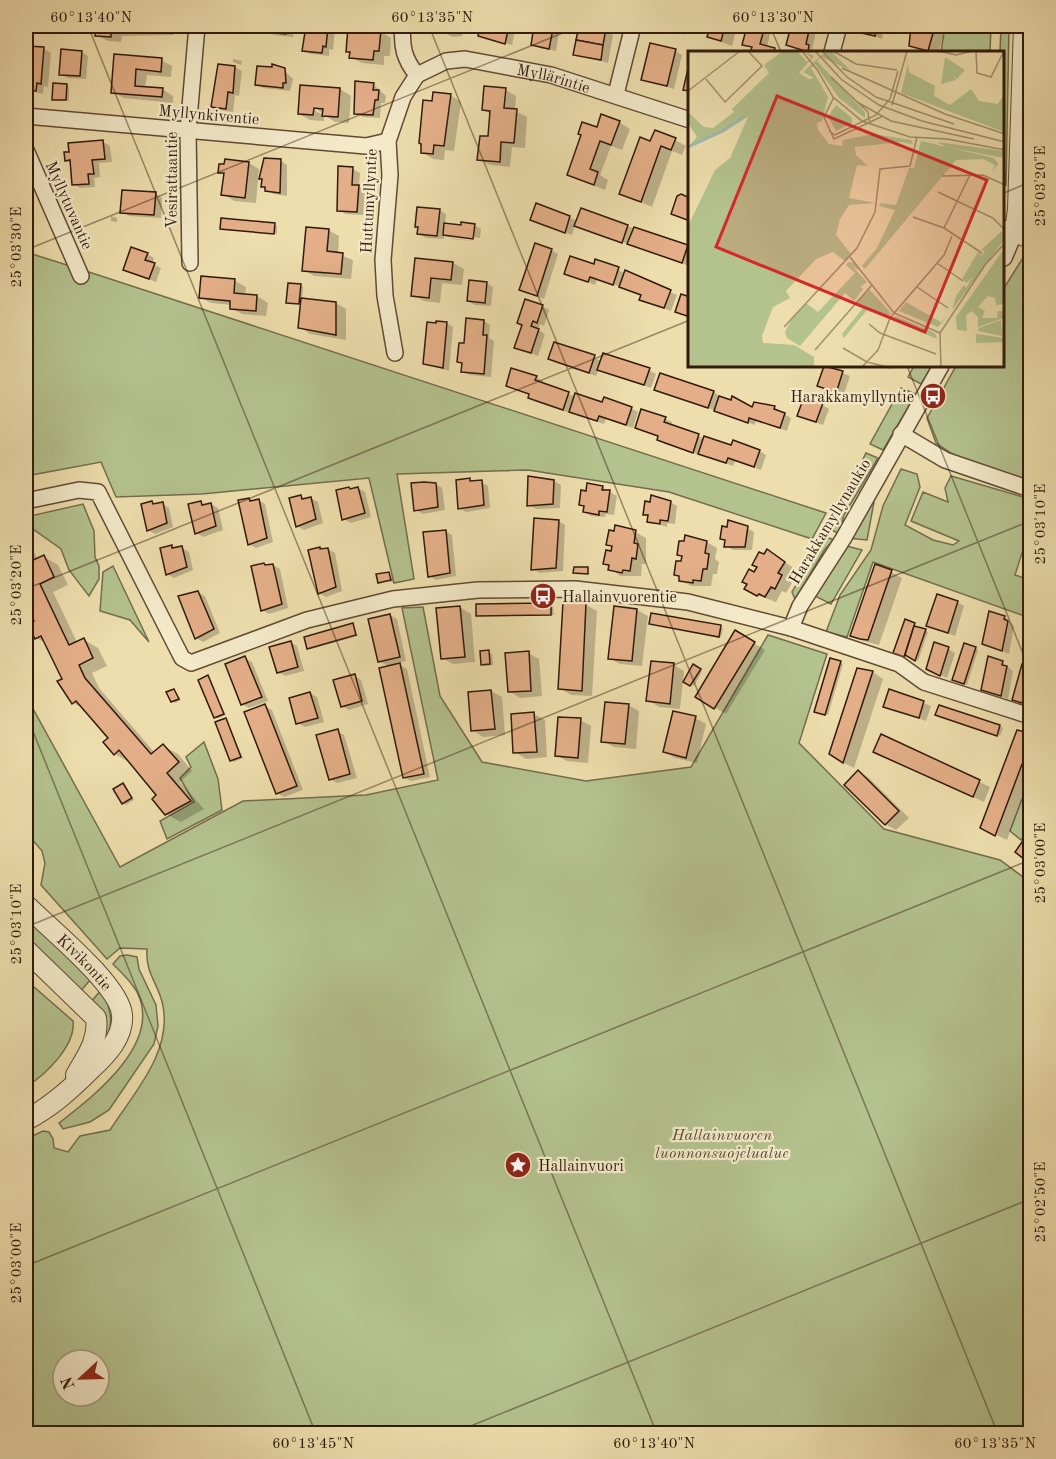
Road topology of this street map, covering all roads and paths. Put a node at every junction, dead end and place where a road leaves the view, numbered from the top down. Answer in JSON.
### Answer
{"nodes":[{"id":1,"x":197,"y":26,"type":"edge"},
{"id":2,"x":403,"y":26,"type":"edge"},
{"id":3,"x":633,"y":26,"type":"edge"},
{"id":4,"x":839,"y":26,"type":"edge"},
{"id":5,"x":1024,"y":26,"type":"edge"},
{"id":6,"x":832,"y":51,"type":"edge"},
{"id":7,"x":417,"y":75,"type":"junction"},
{"id":8,"x":616,"y":94,"type":"junction"},
{"id":9,"x":26,"y":116,"type":"edge"},
{"id":10,"x":688,"y":119,"type":"edge"},
{"id":11,"x":188,"y":130,"type":"junction"},
{"id":12,"x":388,"y":141,"type":"junction"},
{"id":13,"x":26,"y":150,"type":"edge"},
{"id":14,"x":1016,"y":233,"type":"edge"},
{"id":15,"x":1005,"y":256,"type":"edge"},
{"id":16,"x":190,"y":263,"type":"dead end"},
{"id":17,"x":81,"y":276,"type":"dead end"},
{"id":18,"x":395,"y":352,"type":"dead end"},
{"id":19,"x":939,"y":368,"type":"edge"},
{"id":20,"x":901,"y":434,"type":"junction"},
{"id":21,"x":1030,"y":489,"type":"edge"},
{"id":22,"x":26,"y":501,"type":"edge"},
{"id":23,"x":791,"y":628,"type":"junction"},
{"id":24,"x":1030,"y":716,"type":"edge"},
{"id":25,"x":26,"y":905,"type":"edge"},
{"id":26,"x":26,"y":950,"type":"edge"},
{"id":27,"x":66,"y":1093,"type":"junction"},
{"id":28,"x":26,"y":1120,"type":"edge"}],
"edges":[{"from":1,"to":11,"type":"street","name":"Vesirattaantie"},
{"from":2,"to":7,"type":"street"},
{"from":3,"to":8,"type":"street"},
{"from":4,"to":6,"type":"street"},
{"from":5,"to":14,"type":"street"},
{"from":7,"to":8,"type":"street","name":"Myllärintie"},
{"from":7,"to":12,"type":"street","name":"Huttumyllyntie"},
{"from":8,"to":10,"type":"street","name":"Myllärintie"},
{"from":9,"to":11,"type":"street","name":"Myllynkiventie"},
{"from":11,"to":12,"type":"street","name":"Myllynkiventie"},
{"from":11,"to":16,"type":"street","name":"Vesirattaantie"},
{"from":12,"to":18,"type":"street","name":"Huttumyllyntie"},
{"from":13,"to":17,"type":"street","name":"Myllytuvantie"},
{"from":14,"to":15,"type":"street"},
{"from":19,"to":20,"type":"street"},
{"from":20,"to":21,"type":"street"},
{"from":20,"to":23,"type":"street","name":"Harakkamyllynaukio"},
{"from":22,"to":23,"type":"street"},
{"from":23,"to":24,"type":"street"},
{"from":25,"to":27,"type":"street","name":"Kivikontie"},
{"from":26,"to":27,"type":"street","name":"Kivikontie"},
{"from":27,"to":28,"type":"street"}]}
